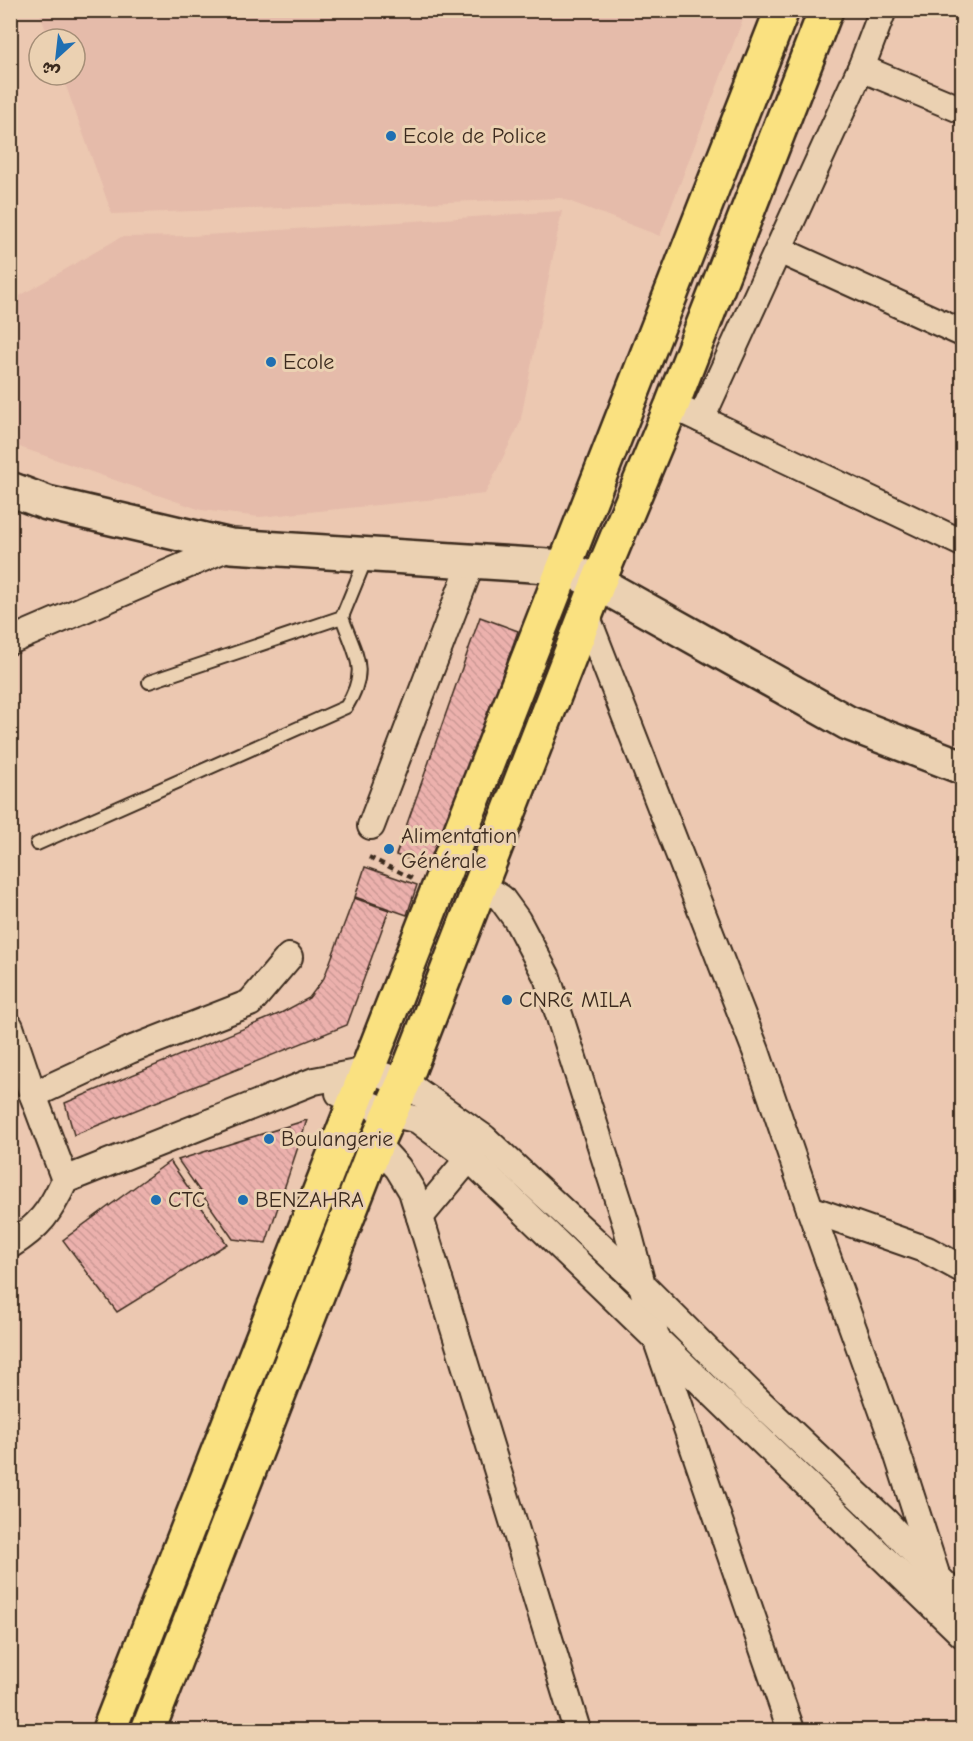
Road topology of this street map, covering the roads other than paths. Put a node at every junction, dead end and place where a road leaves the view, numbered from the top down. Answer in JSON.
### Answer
{"nodes":[{"id":1,"x":782,"y":10,"type":"edge"},
{"id":2,"x":826,"y":10,"type":"edge"},
{"id":3,"x":883,"y":10,"type":"edge"},
{"id":4,"x":861,"y":68,"type":"junction"},
{"id":5,"x":963,"y":110,"type":"edge"},
{"id":6,"x":779,"y":250,"type":"junction"},
{"id":7,"x":963,"y":333,"type":"edge"},
{"id":8,"x":672,"y":405,"type":"junction"},
{"id":9,"x":701,"y":419,"type":"junction"},
{"id":10,"x":10,"y":489,"type":"edge"},
{"id":11,"x":963,"y":543,"type":"edge"},
{"id":12,"x":231,"y":546,"type":"junction"},
{"id":13,"x":367,"y":555,"type":"junction"},
{"id":14,"x":472,"y":561,"type":"junction"},
{"id":15,"x":564,"y":567,"type":"junction"},
{"id":16,"x":598,"y":583,"type":"junction"},
{"id":17,"x":585,"y":615,"type":"junction"},
{"id":18,"x":342,"y":617,"type":"junction"},
{"id":19,"x":10,"y":641,"type":"edge"},
{"id":20,"x":149,"y":682,"type":"dead end"},
{"id":21,"x":963,"y":766,"type":"edge"},
{"id":22,"x":371,"y":826,"type":"dead end"},
{"id":23,"x":37,"y":844,"type":"dead end"},
{"id":24,"x":480,"y":885,"type":"junction"},
{"id":25,"x":290,"y":957,"type":"dead end"},
{"id":26,"x":12,"y":1034,"type":"edge"},
{"id":27,"x":368,"y":1071,"type":"junction"},
{"id":28,"x":314,"y":1081,"type":"junction"},
{"id":29,"x":404,"y":1082,"type":"junction"},
{"id":30,"x":33,"y":1095,"type":"junction"},
{"id":31,"x":356,"y":1101,"type":"junction"},
{"id":32,"x":391,"y":1113,"type":"junction"},
{"id":33,"x":376,"y":1144,"type":"junction"},
{"id":34,"x":477,"y":1148,"type":"junction"},
{"id":35,"x":65,"y":1180,"type":"junction"},
{"id":36,"x":810,"y":1209,"type":"junction"},
{"id":37,"x":420,"y":1217,"type":"junction"},
{"id":38,"x":10,"y":1245,"type":"edge"},
{"id":39,"x":963,"y":1269,"type":"edge"},
{"id":40,"x":642,"y":1285,"type":"junction"},
{"id":41,"x":656,"y":1338,"type":"junction"},
{"id":42,"x":938,"y":1580,"type":"junction"},
{"id":43,"x":963,"y":1603,"type":"edge"},
{"id":44,"x":961,"y":1636,"type":"edge"},
{"id":45,"x":109,"y":1731,"type":"edge"},
{"id":46,"x":148,"y":1731,"type":"edge"},
{"id":47,"x":577,"y":1731,"type":"edge"},
{"id":48,"x":790,"y":1731,"type":"edge"}],
"edges":[{"from":1,"to":15,"type":"main road"},
{"from":2,"to":8,"type":"main road"},
{"from":3,"to":4,"type":"street"},
{"from":4,"to":5,"type":"street"},
{"from":4,"to":6,"type":"street"},
{"from":6,"to":7,"type":"street"},
{"from":6,"to":9,"type":"street"},
{"from":8,"to":9,"type":"street"},
{"from":8,"to":16,"type":"main road"},
{"from":9,"to":11,"type":"street"},
{"from":10,"to":12,"type":"main road"},
{"from":12,"to":13,"type":"main road"},
{"from":12,"to":19,"type":"street"},
{"from":13,"to":14,"type":"main road"},
{"from":13,"to":18,"type":"lane"},
{"from":14,"to":15,"type":"main road"},
{"from":14,"to":22,"type":"street"},
{"from":15,"to":16,"type":"main road"},
{"from":15,"to":27,"type":"main road"},
{"from":16,"to":17,"type":"main road"},
{"from":16,"to":21,"type":"main road"},
{"from":17,"to":24,"type":"main road"},
{"from":17,"to":36,"type":"street"},
{"from":18,"to":20,"type":"lane"},
{"from":18,"to":23,"type":"lane"},
{"from":24,"to":29,"type":"main road"},
{"from":24,"to":40,"type":"street"},
{"from":25,"to":30,"type":"street"},
{"from":26,"to":30,"type":"street"},
{"from":27,"to":28,"type":"street"},
{"from":27,"to":29,"type":"street"},
{"from":27,"to":31,"type":"main road"},
{"from":28,"to":31,"type":"street"},
{"from":28,"to":35,"type":"street"},
{"from":29,"to":32,"type":"main road"},
{"from":29,"to":34,"type":"street"},
{"from":30,"to":35,"type":"street"},
{"from":31,"to":32,"type":"street"},
{"from":31,"to":45,"type":"main road"},
{"from":32,"to":33,"type":"main road"},
{"from":32,"to":34,"type":"street"},
{"from":33,"to":37,"type":"street"},
{"from":33,"to":46,"type":"main road"},
{"from":34,"to":37,"type":"street"},
{"from":34,"to":40,"type":"street"},
{"from":34,"to":41,"type":"street"},
{"from":35,"to":38,"type":"street"},
{"from":36,"to":39,"type":"street"},
{"from":36,"to":42,"type":"street"},
{"from":37,"to":47,"type":"street"},
{"from":40,"to":41,"type":"street"},
{"from":40,"to":42,"type":"street"},
{"from":41,"to":44,"type":"street"},
{"from":41,"to":48,"type":"street"},
{"from":42,"to":43,"type":"street"},
{"from":42,"to":44,"type":"street"}]}
